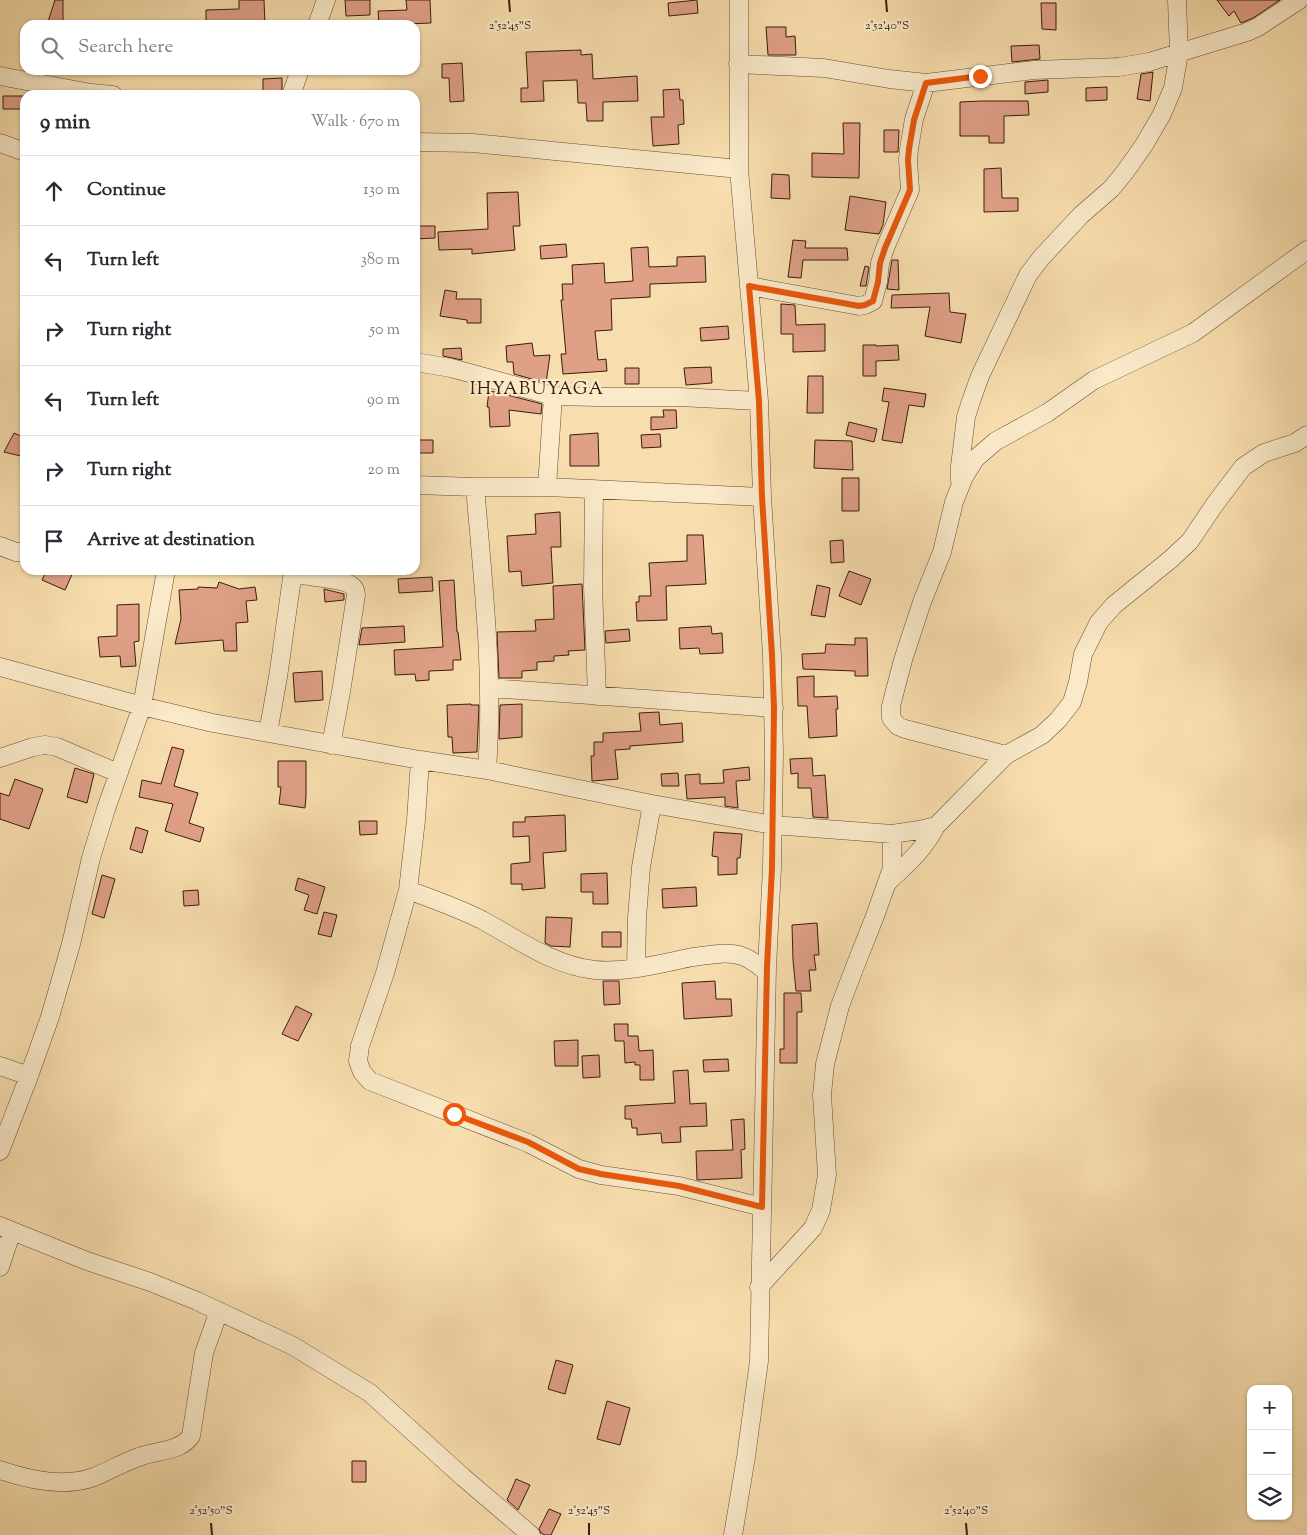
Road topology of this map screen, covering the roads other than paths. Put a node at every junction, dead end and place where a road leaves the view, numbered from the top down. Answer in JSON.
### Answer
{"nodes":[{"id":1,"x":326,"y":0,"type":"edge"},
{"id":2,"x":739,"y":0,"type":"edge"},
{"id":3,"x":1177,"y":0,"type":"edge"},
{"id":4,"x":1300,"y":0,"type":"edge"},
{"id":5,"x":319,"y":20,"type":"edge"},
{"id":6,"x":1179,"y":53,"type":"junction"},
{"id":7,"x":738,"y":64,"type":"junction"},
{"id":8,"x":298,"y":75,"type":"edge"},
{"id":9,"x":0,"y":76,"type":"edge"},
{"id":10,"x":926,"y":83,"type":"junction"},
{"id":11,"x":75,"y":90,"type":"edge"},
{"id":12,"x":293,"y":90,"type":"edge"},
{"id":13,"x":420,"y":142,"type":"edge"},
{"id":14,"x":0,"y":143,"type":"edge"},
{"id":15,"x":20,"y":150,"type":"edge"},
{"id":16,"x":739,"y":169,"type":"junction"},
{"id":17,"x":1307,"y":250,"type":"edge"},
{"id":18,"x":749,"y":286,"type":"junction"},
{"id":19,"x":420,"y":363,"type":"edge"},
{"id":20,"x":553,"y":396,"type":"junction"},
{"id":21,"x":759,"y":401,"type":"junction"},
{"id":22,"x":1307,"y":435,"type":"edge"},
{"id":23,"x":420,"y":485,"type":"edge"},
{"id":24,"x":475,"y":487,"type":"junction"},
{"id":25,"x":546,"y":487,"type":"junction"},
{"id":26,"x":960,"y":487,"type":"junction"},
{"id":27,"x":594,"y":489,"type":"junction"},
{"id":28,"x":762,"y":497,"type":"junction"},
{"id":29,"x":0,"y":546,"type":"edge"},
{"id":30,"x":20,"y":552,"type":"edge"},
{"id":31,"x":165,"y":575,"type":"edge"},
{"id":32,"x":0,"y":667,"type":"edge"},
{"id":33,"x":489,"y":688,"type":"junction"},
{"id":34,"x":597,"y":696,"type":"junction"},
{"id":35,"x":142,"y":706,"type":"junction"},
{"id":36,"x":774,"y":708,"type":"junction"},
{"id":37,"x":268,"y":733,"type":"junction"},
{"id":38,"x":331,"y":744,"type":"junction"},
{"id":39,"x":1006,"y":754,"type":"junction"},
{"id":40,"x":0,"y":758,"type":"edge"},
{"id":41,"x":420,"y":760,"type":"junction"},
{"id":42,"x":487,"y":770,"type":"junction"},
{"id":43,"x":118,"y":774,"type":"junction"},
{"id":44,"x":652,"y":804,"type":"junction"},
{"id":45,"x":773,"y":825,"type":"junction"},
{"id":46,"x":936,"y":826,"type":"junction"},
{"id":47,"x":892,"y":834,"type":"junction"},
{"id":48,"x":888,"y":883,"type":"junction"},
{"id":49,"x":408,"y":890,"type":"junction"},
{"id":50,"x":636,"y":968,"type":"junction"},
{"id":51,"x":767,"y":972,"type":"junction"},
{"id":52,"x":0,"y":1066,"type":"edge"},
{"id":53,"x":29,"y":1076,"type":"junction"},
{"id":54,"x":0,"y":1152,"type":"edge"},
{"id":55,"x":762,"y":1207,"type":"junction"},
{"id":56,"x":6,"y":1228,"type":"edge"},
{"id":57,"x":0,"y":1267,"type":"edge"},
{"id":58,"x":760,"y":1287,"type":"junction"},
{"id":59,"x":219,"y":1311,"type":"junction"},
{"id":60,"x":0,"y":1470,"type":"edge"},
{"id":61,"x":531,"y":1535,"type":"edge"},
{"id":62,"x":733,"y":1535,"type":"edge"}],
"edges":[{"from":1,"to":5,"type":"street"},
{"from":2,"to":7,"type":"street"},
{"from":3,"to":6,"type":"street"},
{"from":4,"to":6,"type":"street"},
{"from":6,"to":10,"type":"street"},
{"from":6,"to":26,"type":"street"},
{"from":7,"to":10,"type":"street"},
{"from":7,"to":16,"type":"street"},
{"from":8,"to":12,"type":"street"},
{"from":9,"to":11,"type":"street"},
{"from":10,"to":18,"type":"street"},
{"from":13,"to":16,"type":"street"},
{"from":14,"to":15,"type":"street"},
{"from":16,"to":18,"type":"street"},
{"from":17,"to":26,"type":"street"},
{"from":18,"to":21,"type":"street"},
{"from":19,"to":20,"type":"street"},
{"from":20,"to":21,"type":"street"},
{"from":20,"to":25,"type":"street"},
{"from":21,"to":28,"type":"street"},
{"from":22,"to":39,"type":"street"},
{"from":23,"to":24,"type":"street"},
{"from":24,"to":25,"type":"street"},
{"from":24,"to":33,"type":"street"},
{"from":25,"to":27,"type":"street"},
{"from":26,"to":39,"type":"street"},
{"from":27,"to":28,"type":"street"},
{"from":27,"to":34,"type":"street"},
{"from":28,"to":36,"type":"street"},
{"from":29,"to":30,"type":"street"},
{"from":31,"to":35,"type":"street"},
{"from":32,"to":35,"type":"street"},
{"from":33,"to":34,"type":"street"},
{"from":33,"to":42,"type":"street"},
{"from":34,"to":36,"type":"street"},
{"from":35,"to":37,"type":"street"},
{"from":35,"to":43,"type":"street"},
{"from":36,"to":45,"type":"street"},
{"from":37,"to":38,"type":"street"},
{"from":37,"to":38,"type":"street"},
{"from":38,"to":41,"type":"street"},
{"from":39,"to":46,"type":"street"},
{"from":40,"to":43,"type":"street"},
{"from":41,"to":42,"type":"street"},
{"from":41,"to":49,"type":"street"},
{"from":42,"to":44,"type":"street"},
{"from":43,"to":53,"type":"street"},
{"from":44,"to":45,"type":"street"},
{"from":44,"to":50,"type":"street"},
{"from":45,"to":47,"type":"street"},
{"from":45,"to":51,"type":"street"},
{"from":46,"to":47,"type":"street"},
{"from":46,"to":48,"type":"street"},
{"from":47,"to":48,"type":"street"},
{"from":48,"to":58,"type":"street"},
{"from":49,"to":50,"type":"street"},
{"from":49,"to":55,"type":"street"},
{"from":50,"to":51,"type":"street"},
{"from":51,"to":55,"type":"street"},
{"from":52,"to":53,"type":"street"},
{"from":53,"to":54,"type":"street"},
{"from":55,"to":58,"type":"street"},
{"from":56,"to":57,"type":"street"},
{"from":56,"to":59,"type":"street"},
{"from":58,"to":62,"type":"street"},
{"from":59,"to":60,"type":"street"},
{"from":59,"to":61,"type":"street"}]}
